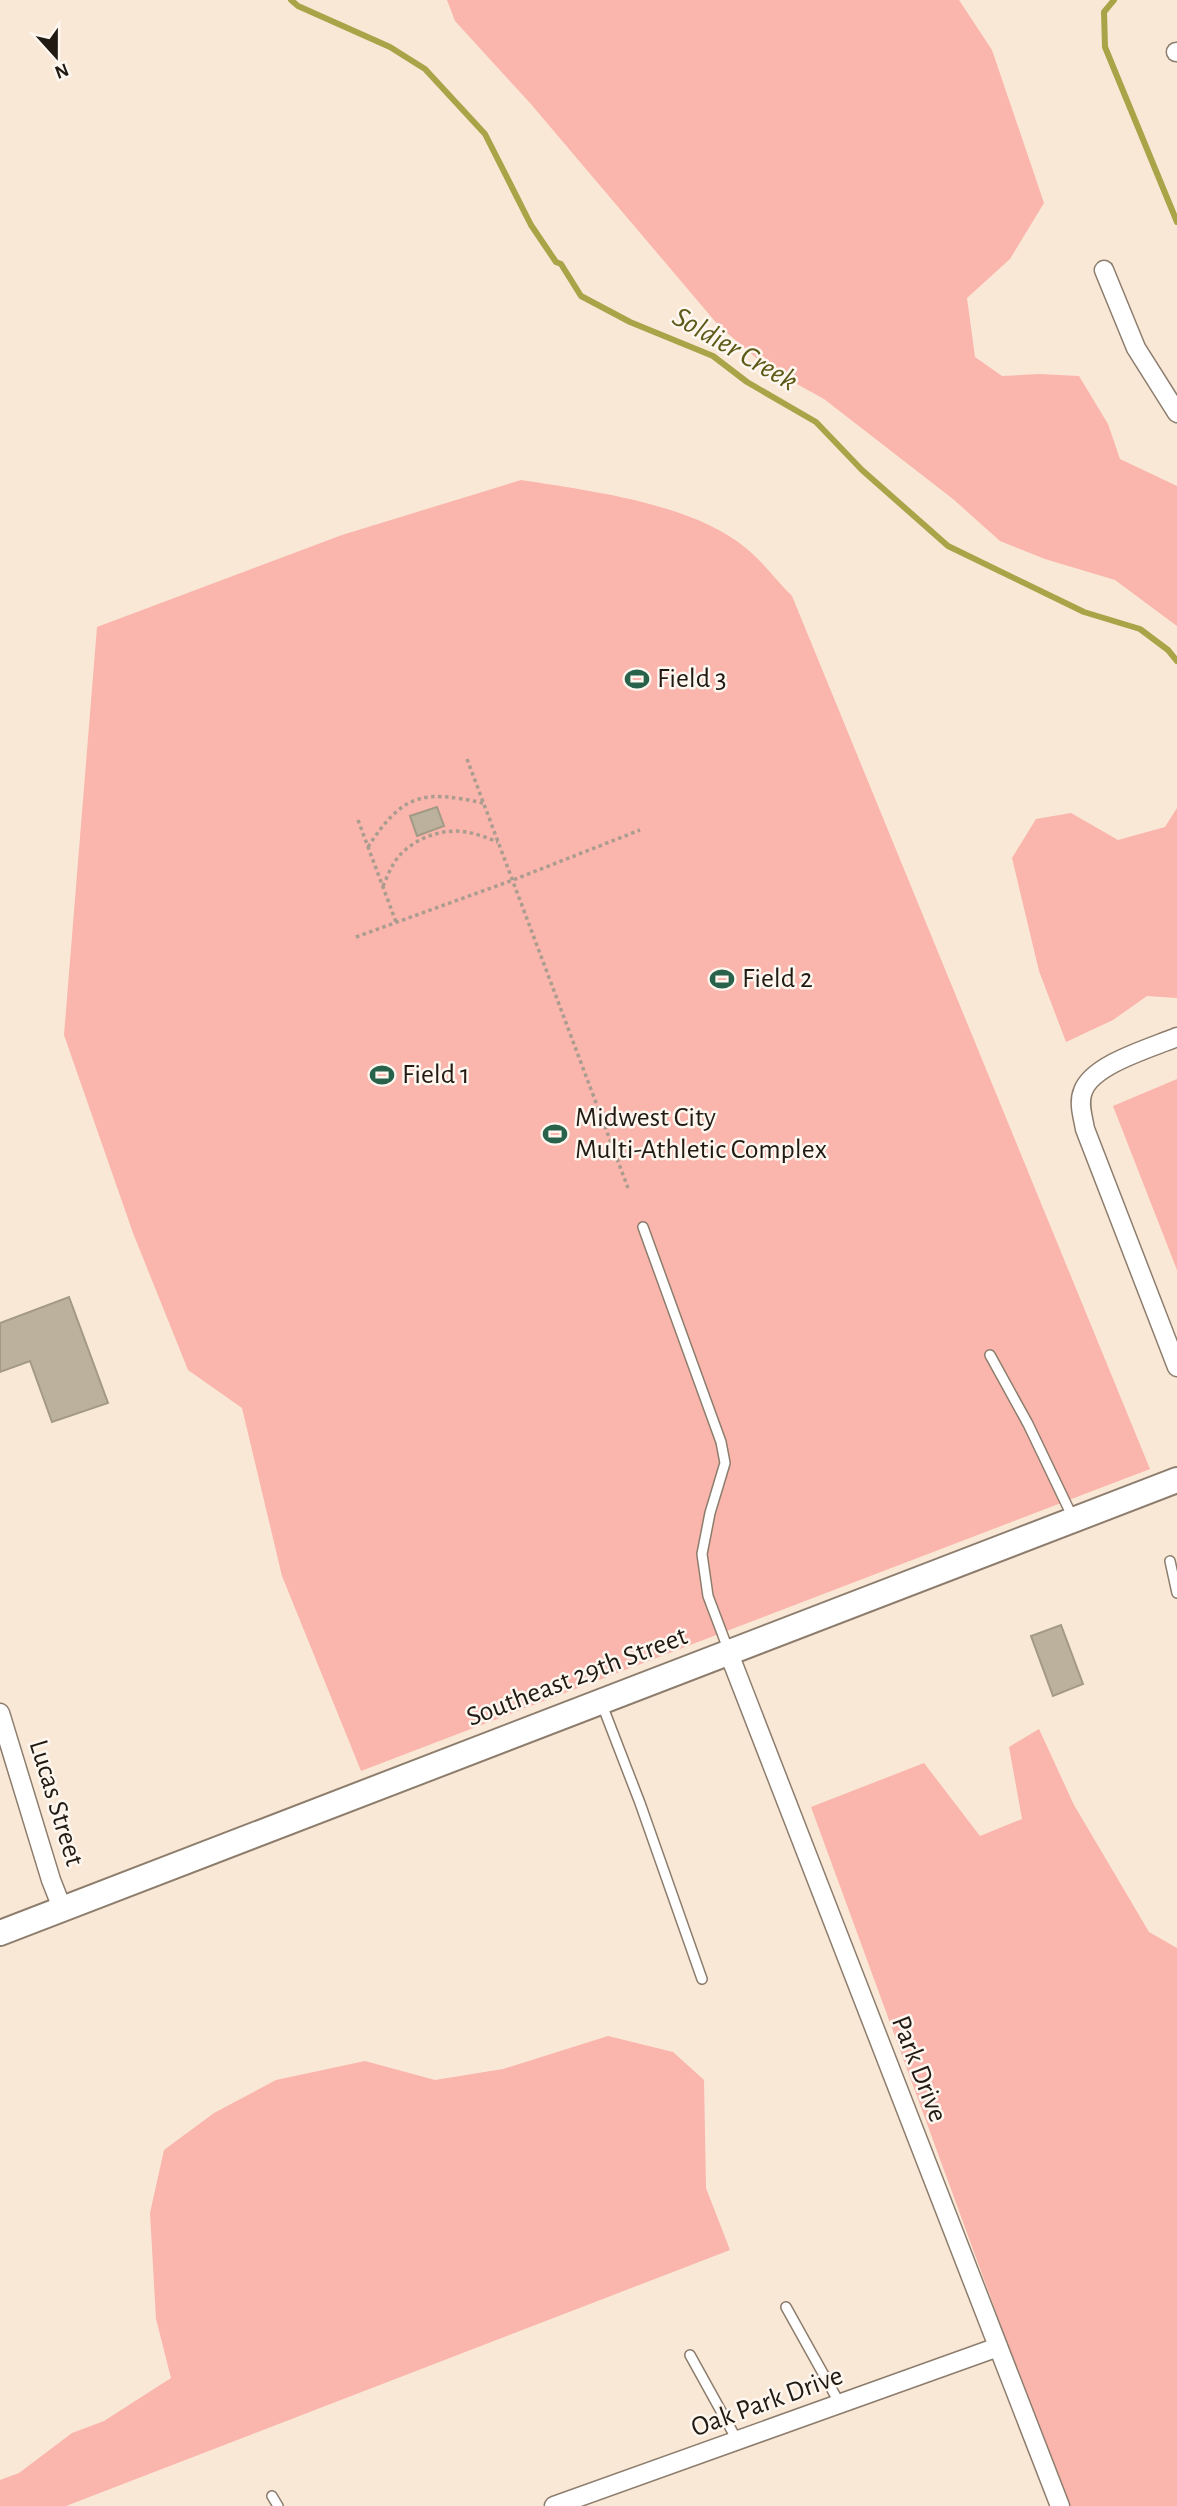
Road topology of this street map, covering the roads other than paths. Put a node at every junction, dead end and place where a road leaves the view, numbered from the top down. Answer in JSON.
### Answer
{"nodes":[{"id":1,"x":1104,"y":270,"type":"dead end"},
{"id":2,"x":1177,"y":413,"type":"edge"},
{"id":3,"x":1177,"y":1037,"type":"edge"},
{"id":4,"x":643,"y":1227,"type":"dead end"},
{"id":5,"x":990,"y":1355,"type":"dead end"},
{"id":6,"x":1177,"y":1367,"type":"edge"},
{"id":7,"x":1177,"y":1480,"type":"edge"},
{"id":8,"x":1073,"y":1520,"type":"junction"},
{"id":9,"x":1170,"y":1561,"type":"dead end"},
{"id":10,"x":1177,"y":1593,"type":"edge"},
{"id":11,"x":728,"y":1651,"type":"junction"},
{"id":12,"x":601,"y":1700,"type":"junction"},
{"id":13,"x":0,"y":1713,"type":"edge"},
{"id":14,"x":62,"y":1908,"type":"junction"},
{"id":15,"x":0,"y":1933,"type":"edge"},
{"id":16,"x":702,"y":1979,"type":"dead end"},
{"id":17,"x":786,"y":2308,"type":"dead end"},
{"id":18,"x":998,"y":2347,"type":"junction"},
{"id":19,"x":690,"y":2355,"type":"dead end"},
{"id":20,"x":840,"y":2403,"type":"junction"},
{"id":21,"x":737,"y":2440,"type":"junction"},
{"id":22,"x":272,"y":2496,"type":"dead end"},
{"id":23,"x":278,"y":2506,"type":"edge"},
{"id":24,"x":554,"y":2506,"type":"edge"},
{"id":25,"x":1060,"y":2506,"type":"edge"}],
"edges":[{"from":1,"to":2,"type":"street"},
{"from":3,"to":6,"type":"street"},
{"from":4,"to":11,"type":"lane"},
{"from":5,"to":8,"type":"lane"},
{"from":7,"to":8,"type":"main road","name":"Southeast 29th Street"},
{"from":8,"to":11,"type":"main road","name":"Southeast 29th Street"},
{"from":9,"to":10,"type":"lane"},
{"from":11,"to":12,"type":"main road","name":"Southeast 29th Street"},
{"from":11,"to":18,"type":"street","name":"Park Drive"},
{"from":12,"to":14,"type":"main road","name":"Southeast 29th Street"},
{"from":12,"to":16,"type":"lane"},
{"from":13,"to":14,"type":"street","name":"Lucas Street"},
{"from":14,"to":15,"type":"main road","name":"Southeast 29th Street"},
{"from":17,"to":20,"type":"lane"},
{"from":18,"to":20,"type":"street","name":"Oak Park Drive"},
{"from":18,"to":25,"type":"street","name":"Park Drive"},
{"from":19,"to":21,"type":"lane"},
{"from":20,"to":21,"type":"street","name":"Oak Park Drive"},
{"from":21,"to":24,"type":"street","name":"Oak Park Drive"},
{"from":22,"to":23,"type":"lane"}]}
